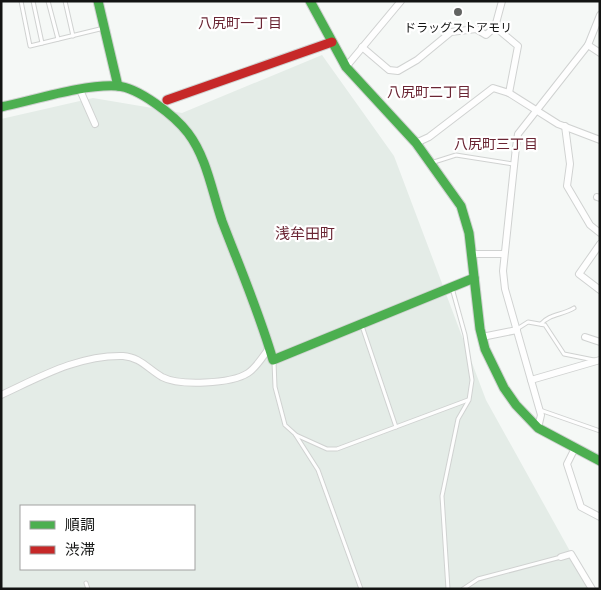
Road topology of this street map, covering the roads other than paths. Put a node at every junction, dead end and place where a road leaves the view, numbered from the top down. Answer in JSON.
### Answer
{"nodes":[{"id":1,"x":21,"y":1,"type":"edge"},
{"id":2,"x":33,"y":1,"type":"edge"},
{"id":3,"x":48,"y":1,"type":"edge"},
{"id":4,"x":65,"y":1,"type":"edge"},
{"id":5,"x":98,"y":1,"type":"edge"},
{"id":6,"x":310,"y":1,"type":"edge"},
{"id":7,"x":401,"y":1,"type":"edge"},
{"id":8,"x":502,"y":1,"type":"edge"},
{"id":9,"x":600,"y":15,"type":"edge"},
{"id":10,"x":495,"y":27,"type":"junction"},
{"id":11,"x":104,"y":28,"type":"junction"},
{"id":12,"x":73,"y":36,"type":"junction"},
{"id":13,"x":58,"y":39,"type":"junction"},
{"id":14,"x":332,"y":42,"type":"junction"},
{"id":15,"x":42,"y":43,"type":"junction"},
{"id":16,"x":588,"y":44,"type":"junction"},
{"id":17,"x":362,"y":47,"type":"junction"},
{"id":18,"x":600,"y":53,"type":"edge"},
{"id":19,"x":346,"y":67,"type":"junction"},
{"id":20,"x":118,"y":86,"type":"junction"},
{"id":21,"x":80,"y":90,"type":"junction"},
{"id":22,"x":509,"y":93,"type":"junction"},
{"id":23,"x":167,"y":100,"type":"joint"},
{"id":24,"x":153,"y":101,"type":"junction"},
{"id":25,"x":1,"y":107,"type":"edge"},
{"id":26,"x":538,"y":111,"type":"junction"},
{"id":27,"x":95,"y":124,"type":"dead end"},
{"id":28,"x":565,"y":126,"type":"junction"},
{"id":29,"x":600,"y":140,"type":"edge"},
{"id":30,"x":416,"y":143,"type":"junction"},
{"id":31,"x":434,"y":162,"type":"dead end"},
{"id":32,"x":514,"y":164,"type":"junction"},
{"id":33,"x":600,"y":233,"type":"edge"},
{"id":34,"x":600,"y":244,"type":"edge"},
{"id":35,"x":472,"y":254,"type":"junction"},
{"id":36,"x":504,"y":254,"type":"junction"},
{"id":37,"x":474,"y":278,"type":"junction"},
{"id":38,"x":452,"y":288,"type":"junction"},
{"id":39,"x":600,"y":290,"type":"edge"},
{"id":40,"x":574,"y":308,"type":"dead end"},
{"id":41,"x":360,"y":322,"type":"junction"},
{"id":42,"x":540,"y":324,"type":"junction"},
{"id":43,"x":517,"y":330,"type":"junction"},
{"id":44,"x":482,"y":337,"type":"junction"},
{"id":45,"x":585,"y":337,"type":"dead end"},
{"id":46,"x":600,"y":342,"type":"edge"},
{"id":47,"x":270,"y":347,"type":"junction"},
{"id":48,"x":274,"y":360,"type":"junction"},
{"id":49,"x":598,"y":360,"type":"edge"},
{"id":50,"x":531,"y":380,"type":"junction"},
{"id":51,"x":1,"y":396,"type":"edge"},
{"id":52,"x":469,"y":400,"type":"junction"},
{"id":53,"x":540,"y":410,"type":"junction"},
{"id":54,"x":396,"y":428,"type":"junction"},
{"id":55,"x":538,"y":428,"type":"junction"},
{"id":56,"x":600,"y":431,"type":"edge"},
{"id":57,"x":295,"y":434,"type":"junction"},
{"id":58,"x":574,"y":448,"type":"junction"},
{"id":59,"x":600,"y":460,"type":"edge"},
{"id":60,"x":600,"y":517,"type":"edge"},
{"id":61,"x":562,"y":557,"type":"joint"},
{"id":62,"x":86,"y":583,"type":"dead end"},
{"id":63,"x":88,"y":589,"type":"edge"},
{"id":64,"x":361,"y":589,"type":"edge"},
{"id":65,"x":448,"y":589,"type":"edge"},
{"id":66,"x":463,"y":589,"type":"edge"},
{"id":67,"x":592,"y":589,"type":"edge"}],
"edges":[{"from":1,"to":15,"type":"lane"},
{"from":2,"to":15,"type":"lane"},
{"from":3,"to":13,"type":"lane"},
{"from":4,"to":12,"type":"lane"},
{"from":5,"to":11,"type":"street"},
{"from":6,"to":14,"type":"street"},
{"from":7,"to":17,"type":"street"},
{"from":8,"to":10,"type":"street"},
{"from":9,"to":16,"type":"street"},
{"from":10,"to":17,"type":"street"},
{"from":10,"to":22,"type":"street"},
{"from":11,"to":12,"type":"lane"},
{"from":11,"to":20,"type":"street"},
{"from":12,"to":13,"type":"lane"},
{"from":13,"to":15,"type":"lane"},
{"from":14,"to":19,"type":"street"},
{"from":14,"to":23,"type":"street"},
{"from":16,"to":18,"type":"street"},
{"from":16,"to":26,"type":"street"},
{"from":17,"to":19,"type":"street"},
{"from":19,"to":30,"type":"street"},
{"from":20,"to":21,"type":"street"},
{"from":20,"to":24,"type":"street"},
{"from":21,"to":25,"type":"street"},
{"from":21,"to":27,"type":"street"},
{"from":22,"to":26,"type":"street"},
{"from":22,"to":30,"type":"street"},
{"from":23,"to":24,"type":"street"},
{"from":24,"to":47,"type":"street"},
{"from":26,"to":28,"type":"street"},
{"from":26,"to":32,"type":"street"},
{"from":28,"to":29,"type":"street"},
{"from":28,"to":33,"type":"street"},
{"from":30,"to":35,"type":"street"},
{"from":31,"to":32,"type":"lane"},
{"from":32,"to":36,"type":"street"},
{"from":34,"to":39,"type":"street"},
{"from":35,"to":36,"type":"street"},
{"from":35,"to":37,"type":"street"},
{"from":36,"to":43,"type":"street"},
{"from":37,"to":38,"type":"street"},
{"from":37,"to":44,"type":"street"},
{"from":38,"to":41,"type":"street"},
{"from":38,"to":52,"type":"lane"},
{"from":40,"to":42,"type":"lane"},
{"from":41,"to":48,"type":"street"},
{"from":41,"to":54,"type":"lane"},
{"from":42,"to":43,"type":"lane"},
{"from":42,"to":49,"type":"lane"},
{"from":43,"to":44,"type":"street"},
{"from":43,"to":50,"type":"street"},
{"from":44,"to":55,"type":"street"},
{"from":45,"to":46,"type":"street"},
{"from":47,"to":48,"type":"street"},
{"from":47,"to":51,"type":"street"},
{"from":48,"to":57,"type":"lane"},
{"from":49,"to":50,"type":"street"},
{"from":50,"to":53,"type":"street"},
{"from":52,"to":54,"type":"lane"},
{"from":52,"to":65,"type":"lane"},
{"from":53,"to":55,"type":"street"},
{"from":53,"to":56,"type":"lane"},
{"from":54,"to":57,"type":"lane"},
{"from":55,"to":58,"type":"street"},
{"from":57,"to":64,"type":"lane"},
{"from":58,"to":59,"type":"street"},
{"from":58,"to":60,"type":"street"},
{"from":61,"to":66,"type":"lane"},
{"from":61,"to":67,"type":"street"},
{"from":62,"to":63,"type":"lane"}]}
